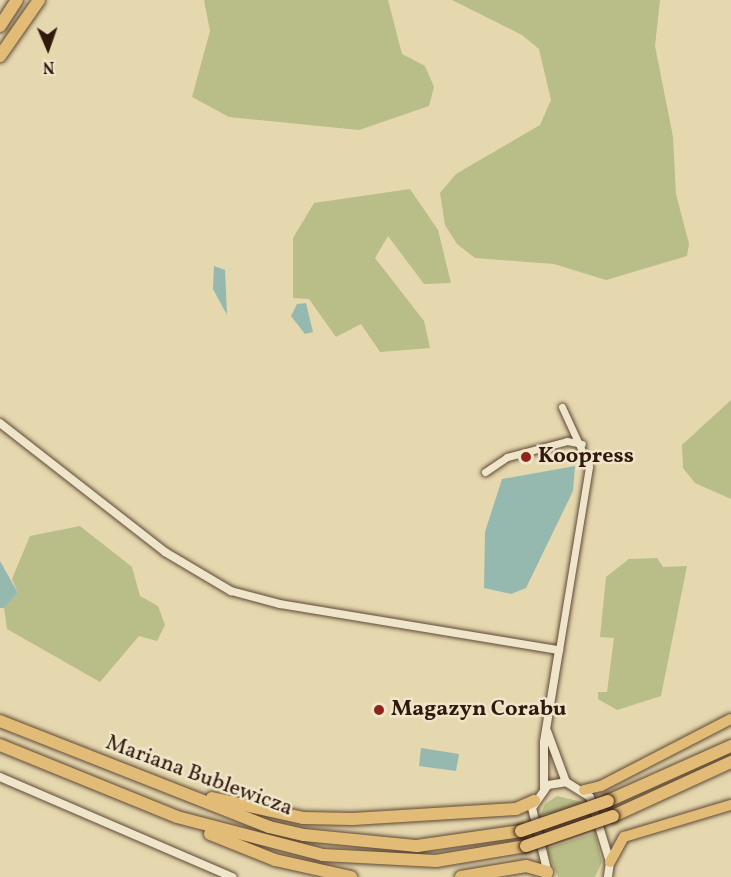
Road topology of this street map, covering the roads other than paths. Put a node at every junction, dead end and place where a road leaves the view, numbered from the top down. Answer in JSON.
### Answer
{"nodes":[{"id":1,"x":39,"y":0,"type":"edge"},
{"id":2,"x":17,"y":1,"type":"edge"},
{"id":3,"x":0,"y":26,"type":"edge"},
{"id":4,"x":0,"y":56,"type":"edge"},
{"id":5,"x":561,"y":407,"type":"dead end"},
{"id":6,"x":0,"y":423,"type":"edge"},
{"id":7,"x":582,"y":444,"type":"junction"},
{"id":8,"x":485,"y":472,"type":"dead end"},
{"id":9,"x":559,"y":650,"type":"junction"},
{"id":10,"x":731,"y":719,"type":"edge"},
{"id":11,"x":0,"y":721,"type":"edge"},
{"id":12,"x":547,"y":730,"type":"junction"},
{"id":13,"x":0,"y":745,"type":"edge"},
{"id":14,"x":731,"y":746,"type":"edge"},
{"id":15,"x":731,"y":762,"type":"edge"},
{"id":16,"x":0,"y":777,"type":"edge"},
{"id":17,"x":566,"y":782,"type":"junction"},
{"id":18,"x":157,"y":784,"type":"junction"},
{"id":19,"x":544,"y":788,"type":"junction"},
{"id":20,"x":584,"y":790,"type":"junction"},
{"id":21,"x":534,"y":801,"type":"junction"},
{"id":22,"x":731,"y":805,"type":"edge"},
{"id":23,"x":177,"y":817,"type":"junction"},
{"id":24,"x":609,"y":872,"type":"edge"},
{"id":25,"x":548,"y":874,"type":"edge"},
{"id":26,"x":232,"y":877,"type":"edge"},
{"id":27,"x":351,"y":877,"type":"edge"},
{"id":28,"x":461,"y":877,"type":"edge"}],
"edges":[{"from":1,"to":4,"type":"highway"},
{"from":2,"to":3,"type":"highway"},
{"from":5,"to":7,"type":"street"},
{"from":6,"to":9,"type":"street"},
{"from":7,"to":8,"type":"street"},
{"from":7,"to":9,"type":"street"},
{"from":9,"to":12,"type":"street"},
{"from":10,"to":20,"type":"main road"},
{"from":11,"to":18,"type":"highway","name":"Mariana Bublewicza"},
{"from":12,"to":17,"type":"street"},
{"from":12,"to":19,"type":"street"},
{"from":13,"to":23,"type":"highway","name":"Mariana Bublewicza"},
{"from":14,"to":18,"type":"highway","name":"Mariana Bublewicza","bridge":true},
{"from":15,"to":23,"type":"highway","name":"Mariana Bublewicza","bridge":true},
{"from":16,"to":26,"type":"street"},
{"from":17,"to":19,"type":"street"},
{"from":17,"to":20,"type":"street"},
{"from":18,"to":21,"type":"highway"},
{"from":19,"to":21,"type":"street"},
{"from":20,"to":24,"type":"street"},
{"from":21,"to":25,"type":"street"},
{"from":22,"to":24,"type":"main road"},
{"from":23,"to":27,"type":"highway"},
{"from":25,"to":28,"type":"highway"}]}
